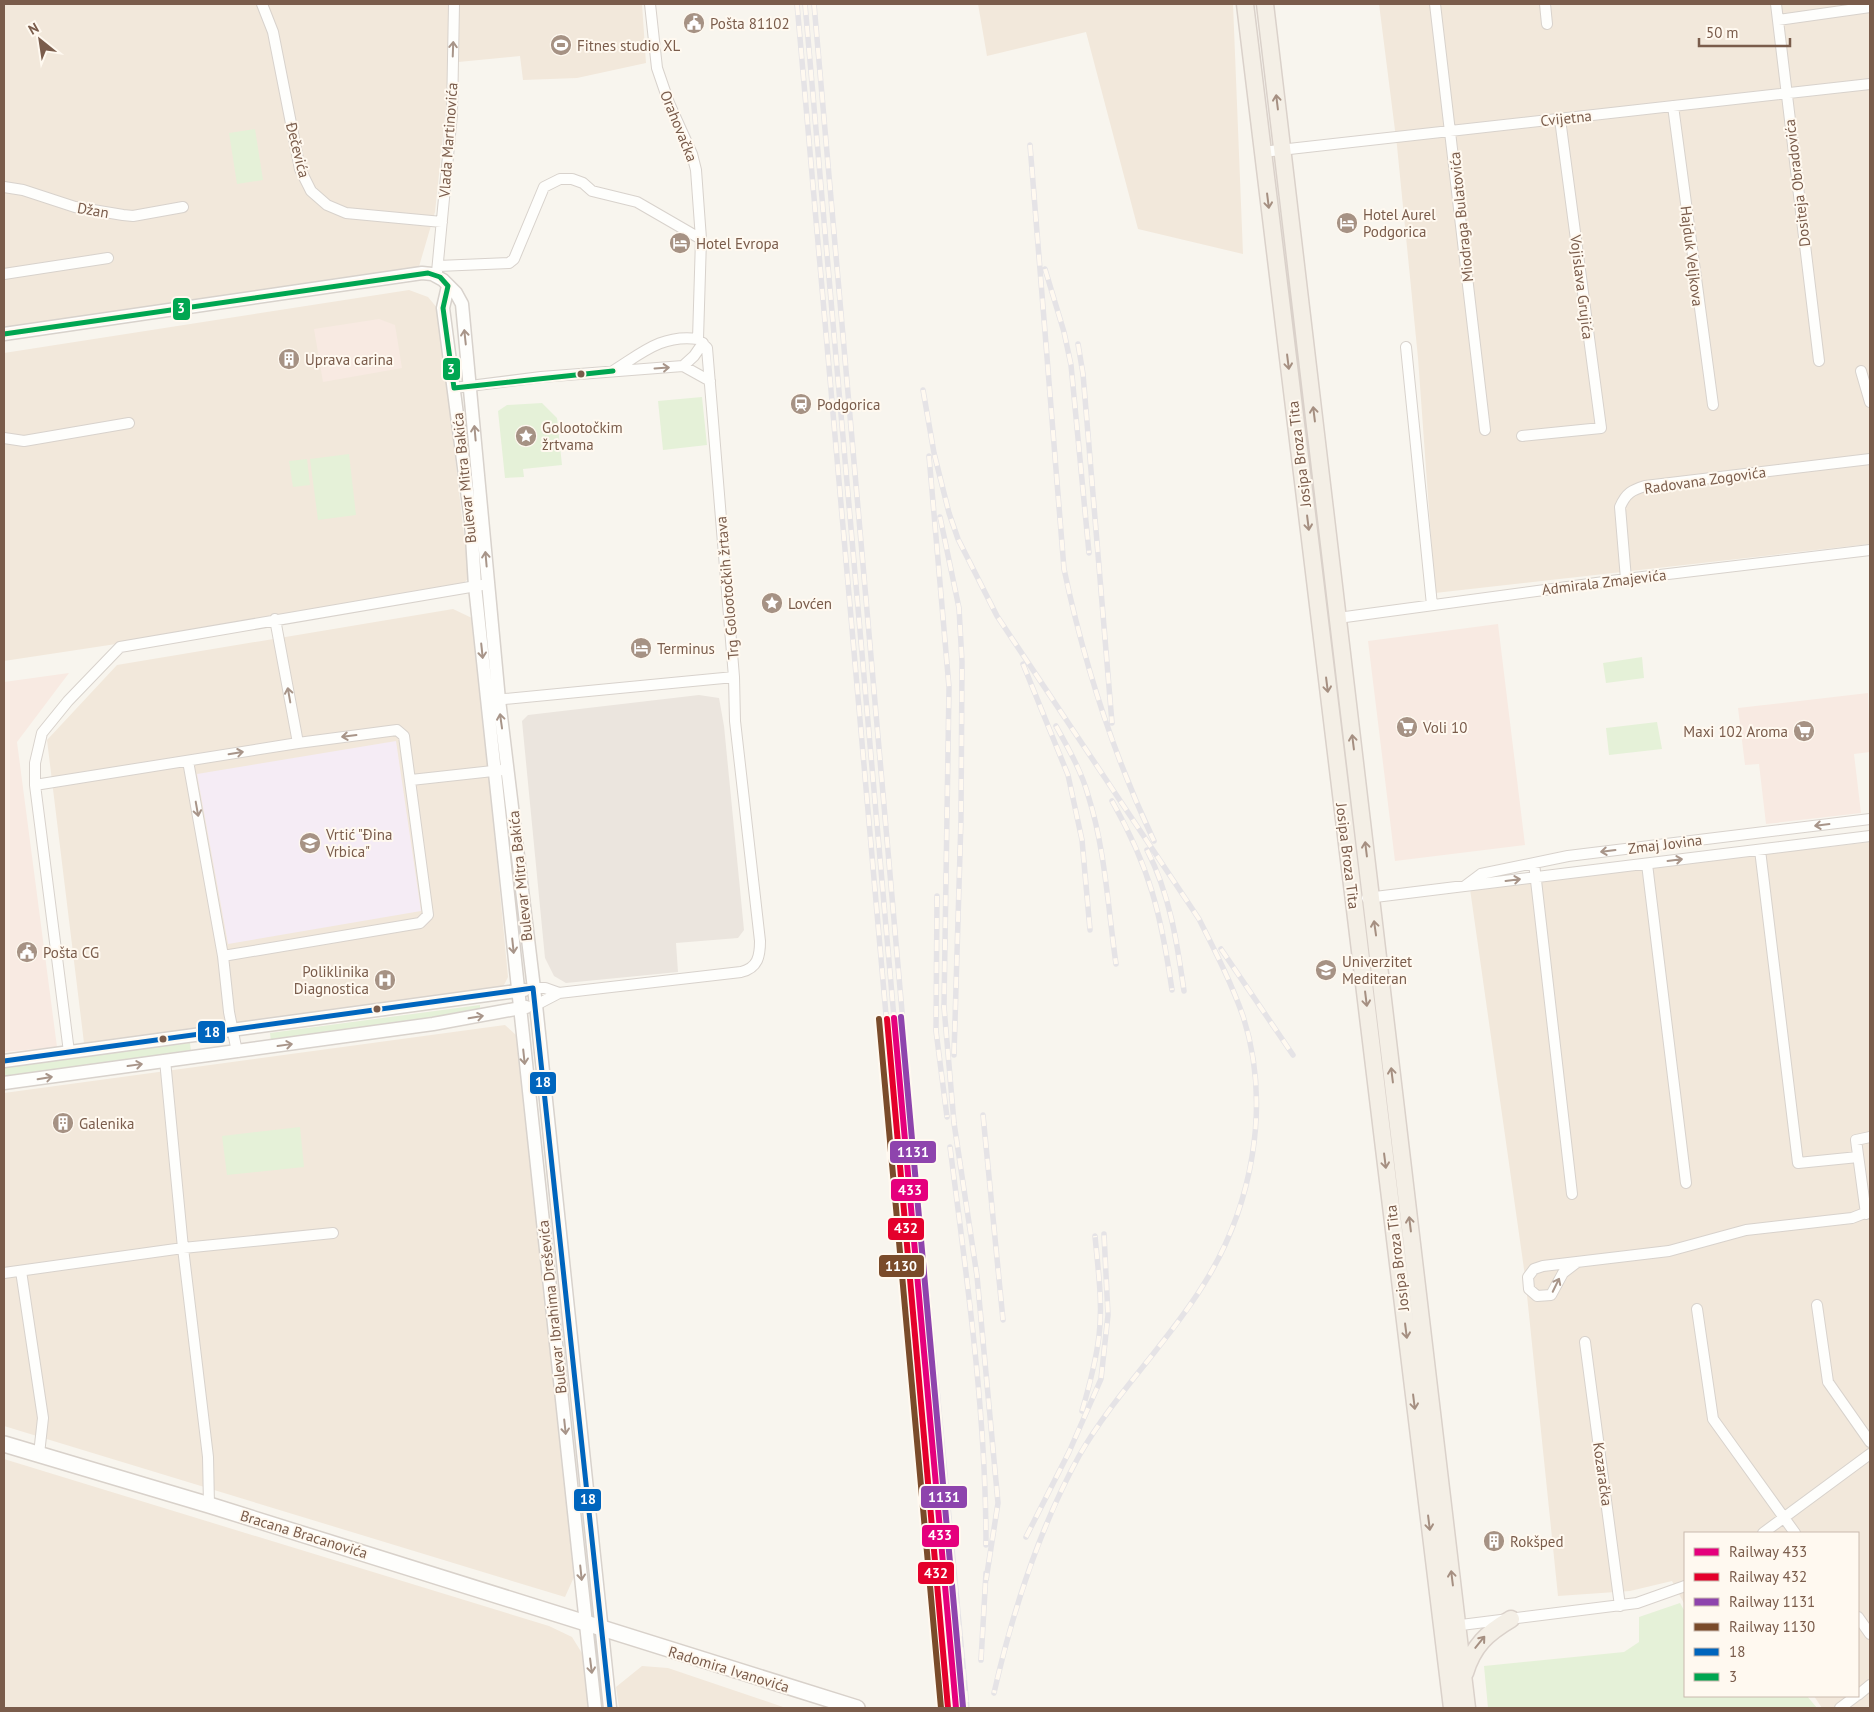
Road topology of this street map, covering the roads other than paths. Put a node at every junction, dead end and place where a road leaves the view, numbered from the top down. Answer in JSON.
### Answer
{"nodes":[{"id":1,"x":262,"y":4,"type":"edge"},
{"id":2,"x":454,"y":4,"type":"edge"},
{"id":3,"x":650,"y":4,"type":"edge"},
{"id":4,"x":1245,"y":4,"type":"edge"},
{"id":5,"x":1265,"y":4,"type":"edge"},
{"id":6,"x":1435,"y":4,"type":"edge"},
{"id":7,"x":1545,"y":4,"type":"edge"},
{"id":8,"x":1776,"y":4,"type":"edge"},
{"id":9,"x":1870,"y":7,"type":"edge"},
{"id":10,"x":1778,"y":20,"type":"junction"},
{"id":11,"x":1547,"y":24,"type":"dead end"},
{"id":12,"x":1870,"y":84,"type":"edge"},
{"id":13,"x":1787,"y":94,"type":"junction"},
{"id":14,"x":1673,"y":106,"type":"junction"},
{"id":15,"x":1560,"y":119,"type":"junction"},
{"id":16,"x":1451,"y":131,"type":"junction"},
{"id":17,"x":1283,"y":150,"type":"junction"},
{"id":18,"x":1262,"y":152,"type":"junction"},
{"id":19,"x":4,"y":186,"type":"edge"},
{"id":20,"x":183,"y":207,"type":"dead end"},
{"id":21,"x":442,"y":222,"type":"junction"},
{"id":22,"x":702,"y":239,"type":"junction"},
{"id":23,"x":108,"y":258,"type":"dead end"},
{"id":24,"x":437,"y":271,"type":"junction"},
{"id":25,"x":4,"y":274,"type":"edge"},
{"id":26,"x":448,"y":286,"type":"junction"},
{"id":27,"x":4,"y":334,"type":"edge"},
{"id":28,"x":701,"y":341,"type":"junction"},
{"id":29,"x":1406,"y":347,"type":"dead end"},
{"id":30,"x":1819,"y":361,"type":"dead end"},
{"id":31,"x":683,"y":366,"type":"junction"},
{"id":32,"x":613,"y":371,"type":"junction"},
{"id":33,"x":1861,"y":371,"type":"dead end"},
{"id":34,"x":710,"y":380,"type":"junction"},
{"id":35,"x":470,"y":386,"type":"junction"},
{"id":36,"x":454,"y":388,"type":"junction"},
{"id":37,"x":1870,"y":402,"type":"edge"},
{"id":38,"x":1713,"y":405,"type":"dead end"},
{"id":39,"x":129,"y":423,"type":"dead end"},
{"id":40,"x":1485,"y":430,"type":"dead end"},
{"id":41,"x":1522,"y":436,"type":"dead end"},
{"id":42,"x":4,"y":438,"type":"edge"},
{"id":43,"x":1870,"y":458,"type":"edge"},
{"id":44,"x":1870,"y":550,"type":"edge"},
{"id":45,"x":1626,"y":579,"type":"junction"},
{"id":46,"x":488,"y":584,"type":"junction"},
{"id":47,"x":475,"y":586,"type":"junction"},
{"id":48,"x":1432,"y":604,"type":"junction"},
{"id":49,"x":1338,"y":618,"type":"junction"},
{"id":50,"x":275,"y":620,"type":"junction"},
{"id":51,"x":734,"y":677,"type":"junction"},
{"id":52,"x":493,"y":700,"type":"junction"},
{"id":53,"x":298,"y":743,"type":"junction"},
{"id":54,"x":188,"y":761,"type":"junction"},
{"id":55,"x":502,"y":770,"type":"junction"},
{"id":56,"x":412,"y":780,"type":"junction"},
{"id":57,"x":35,"y":785,"type":"junction"},
{"id":58,"x":1870,"y":819,"type":"edge"},
{"id":59,"x":1870,"y":836,"type":"edge"},
{"id":60,"x":1760,"y":850,"type":"junction"},
{"id":61,"x":1534,"y":863,"type":"junction"},
{"id":62,"x":1647,"y":864,"type":"junction"},
{"id":63,"x":1535,"y":877,"type":"junction"},
{"id":64,"x":1465,"y":886,"type":"junction"},
{"id":65,"x":1371,"y":897,"type":"junction"},
{"id":66,"x":1354,"y":899,"type":"junction"},
{"id":67,"x":223,"y":956,"type":"junction"},
{"id":68,"x":534,"y":988,"type":"junction"},
{"id":69,"x":517,"y":991,"type":"junction"},
{"id":70,"x":559,"y":993,"type":"junction"},
{"id":71,"x":536,"y":1005,"type":"junction"},
{"id":72,"x":520,"y":1008,"type":"junction"},
{"id":73,"x":232,"y":1030,"type":"junction"},
{"id":74,"x":69,"y":1052,"type":"junction"},
{"id":75,"x":237,"y":1052,"type":"junction"},
{"id":76,"x":165,"y":1060,"type":"junction"},
{"id":77,"x":4,"y":1061,"type":"edge"},
{"id":78,"x":4,"y":1083,"type":"edge"},
{"id":79,"x":1870,"y":1137,"type":"edge"},
{"id":80,"x":1858,"y":1157,"type":"junction"},
{"id":81,"x":1686,"y":1183,"type":"dead end"},
{"id":82,"x":1572,"y":1194,"type":"dead end"},
{"id":83,"x":1868,"y":1212,"type":"edge"},
{"id":84,"x":333,"y":1233,"type":"dead end"},
{"id":85,"x":183,"y":1248,"type":"junction"},
{"id":86,"x":1576,"y":1263,"type":"junction"},
{"id":87,"x":20,"y":1271,"type":"junction"},
{"id":88,"x":1416,"y":1272,"type":"junction"},
{"id":89,"x":4,"y":1273,"type":"edge"},
{"id":90,"x":1399,"y":1274,"type":"junction"},
{"id":91,"x":1816,"y":1305,"type":"dead end"},
{"id":92,"x":1697,"y":1309,"type":"dead end"},
{"id":93,"x":1585,"y":1342,"type":"dead end"},
{"id":94,"x":1870,"y":1442,"type":"edge"},
{"id":95,"x":4,"y":1444,"type":"edge"},
{"id":96,"x":39,"y":1454,"type":"junction"},
{"id":97,"x":1870,"y":1454,"type":"edge"},
{"id":98,"x":209,"y":1505,"type":"junction"},
{"id":99,"x":1784,"y":1518,"type":"junction"},
{"id":100,"x":1764,"y":1532,"type":"edge"},
{"id":101,"x":1795,"y":1532,"type":"edge"},
{"id":102,"x":1684,"y":1586,"type":"edge"},
{"id":103,"x":1620,"y":1606,"type":"junction"},
{"id":104,"x":1859,"y":1618,"type":"edge"},
{"id":105,"x":1511,"y":1619,"type":"junction"},
{"id":106,"x":586,"y":1623,"type":"junction"},
{"id":107,"x":1450,"y":1627,"type":"junction"},
{"id":108,"x":602,"y":1628,"type":"junction"},
{"id":109,"x":1870,"y":1634,"type":"edge"},
{"id":110,"x":1464,"y":1678,"type":"junction"},
{"id":111,"x":1870,"y":1685,"type":"edge"},
{"id":112,"x":1859,"y":1693,"type":"edge"},
{"id":113,"x":1854,"y":1697,"type":"edge"},
{"id":114,"x":596,"y":1708,"type":"edge"},
{"id":115,"x":610,"y":1708,"type":"edge"},
{"id":116,"x":857,"y":1708,"type":"edge"},
{"id":117,"x":1452,"y":1708,"type":"edge"},
{"id":118,"x":1467,"y":1708,"type":"edge"},
{"id":119,"x":1840,"y":1708,"type":"edge"}],
"edges":[{"from":1,"to":21,"type":"street","name":"Đečevića"},
{"from":21,"to":2,"type":"street","name":"Vlada Martinovića","one_way":true},
{"from":3,"to":22,"type":"street","name":"Orahovačka"},
{"from":4,"to":18,"type":"main road","name":"Josipa Broza Tita"},
{"from":17,"to":5,"type":"main road","name":"Josipa Broza Tita","one_way":true},
{"from":6,"to":16,"type":"street","name":"Miodraga Bulatovića"},
{"from":7,"to":11,"type":"street"},
{"from":8,"to":10,"type":"street","name":"Dositeja Obradovića"},
{"from":9,"to":10,"type":"street"},
{"from":10,"to":13,"type":"street","name":"Dositeja Obradovića"},
{"from":12,"to":13,"type":"street","name":"Cvijetna"},
{"from":13,"to":14,"type":"street","name":"Cvijetna"},
{"from":13,"to":30,"type":"street","name":"Dositeja Obradovića"},
{"from":14,"to":15,"type":"street","name":"Cvijetna"},
{"from":14,"to":38,"type":"street","name":"Hajduk Veljkova"},
{"from":15,"to":16,"type":"street","name":"Cvijetna"},
{"from":15,"to":41,"type":"street","name":"Vojislava Grujića"},
{"from":16,"to":17,"type":"street","name":"Cvijetna"},
{"from":16,"to":40,"type":"street","name":"Miodraga Bulatovića"},
{"from":17,"to":18,"type":"street","name":"Cvijetna"},
{"from":49,"to":17,"type":"main road","name":"Josipa Broza Tita","one_way":true},
{"from":18,"to":66,"type":"main road","name":"Josipa Broza Tita","one_way":true},
{"from":19,"to":20,"type":"street","name":"Džan"},
{"from":21,"to":24,"type":"street","name":"Vlada Martinovića"},
{"from":22,"to":24,"type":"street"},
{"from":22,"to":28,"type":"street","name":"Orahovačka"},
{"from":23,"to":25,"type":"street"},
{"from":24,"to":26,"type":"street"},
{"from":24,"to":27,"type":"street"},
{"from":35,"to":26,"type":"street","name":"Bulevar Mitra Bakića","one_way":true},
{"from":26,"to":36,"type":"street","name":"Bulevar Mitra Bakića"},
{"from":28,"to":31,"type":"street"},
{"from":28,"to":32,"type":"street"},
{"from":28,"to":34,"type":"street","name":"Trg Golootočkih žrtava"},
{"from":29,"to":48,"type":"street"},
{"from":32,"to":31,"type":"street","one_way":true},
{"from":31,"to":34,"type":"street"},
{"from":32,"to":35,"type":"street"},
{"from":33,"to":37,"type":"street"},
{"from":34,"to":51,"type":"street","name":"Trg Golootočkih žrtava"},
{"from":35,"to":36,"type":"street"},
{"from":46,"to":35,"type":"street","name":"Bulevar Mitra Bakića","one_way":true},
{"from":36,"to":47,"type":"street","name":"Bulevar Mitra Bakića"},
{"from":39,"to":42,"type":"street"},
{"from":43,"to":45,"type":"street","name":"Radovana Zogovića"},
{"from":44,"to":45,"type":"street","name":"Admirala Zmajevića"},
{"from":45,"to":48,"type":"street","name":"Admirala Zmajevića"},
{"from":46,"to":47,"type":"street"},
{"from":46,"to":52,"type":"street","name":"Bulevar Mitra Bakića"},
{"from":47,"to":50,"type":"street"},
{"from":47,"to":52,"type":"street","name":"Bulevar Mitra Bakića","one_way":true},
{"from":48,"to":49,"type":"street","name":"Admirala Zmajevića"},
{"from":65,"to":49,"type":"main road","name":"Josipa Broza Tita","one_way":true},
{"from":53,"to":50,"type":"street","one_way":true},
{"from":50,"to":57,"type":"street"},
{"from":51,"to":52,"type":"street","name":"Trg Golootočkih žrtava"},
{"from":51,"to":70,"type":"street"},
{"from":52,"to":55,"type":"street","name":"Bulevar Mitra Bakića"},
{"from":54,"to":53,"type":"street","one_way":true},
{"from":56,"to":53,"type":"street","one_way":true},
{"from":54,"to":57,"type":"street"},
{"from":54,"to":67,"type":"street","one_way":true},
{"from":55,"to":56,"type":"street"},
{"from":55,"to":68,"type":"street","name":"Bulevar Mitra Bakića"},
{"from":55,"to":69,"type":"street","name":"Bulevar Mitra Bakića","one_way":true},
{"from":56,"to":67,"type":"street"},
{"from":57,"to":74,"type":"street"},
{"from":58,"to":61,"type":"street","name":"Zmaj Jovina","one_way":true},
{"from":59,"to":60,"type":"street","name":"Zmaj Jovina"},
{"from":62,"to":60,"type":"street","name":"Zmaj Jovina","one_way":true},
{"from":60,"to":80,"type":"street"},
{"from":61,"to":63,"type":"street"},
{"from":61,"to":64,"type":"street","name":"Zmaj Jovina"},
{"from":62,"to":63,"type":"street","name":"Zmaj Jovina"},
{"from":62,"to":81,"type":"street"},
{"from":64,"to":63,"type":"street","name":"Zmaj Jovina","one_way":true},
{"from":63,"to":82,"type":"street"},
{"from":64,"to":65,"type":"street","name":"Zmaj Jovina"},
{"from":65,"to":66,"type":"street","name":"Zmaj Jovina"},
{"from":88,"to":65,"type":"main road","name":"Josipa Broza Tita","one_way":true},
{"from":66,"to":90,"type":"main road","name":"Josipa Broza Tita","one_way":true},
{"from":67,"to":73,"type":"street"},
{"from":68,"to":69,"type":"street"},
{"from":68,"to":70,"type":"street"},
{"from":68,"to":71,"type":"street","name":"Bulevar Ibrahima Dreševića"},
{"from":69,"to":72,"type":"street","name":"Bulevar Ibrahima Dreševića"},
{"from":69,"to":73,"type":"street"},
{"from":70,"to":71,"type":"street"},
{"from":71,"to":72,"type":"street"},
{"from":71,"to":108,"type":"street","name":"Bulevar Ibrahima Dreševića"},
{"from":75,"to":72,"type":"street","one_way":true},
{"from":72,"to":106,"type":"street","name":"Bulevar Ibrahima Dreševića","one_way":true},
{"from":73,"to":74,"type":"street"},
{"from":73,"to":75,"type":"street"},
{"from":74,"to":77,"type":"street"},
{"from":75,"to":76,"type":"street"},
{"from":78,"to":76,"type":"street","one_way":true},
{"from":76,"to":85,"type":"street"},
{"from":79,"to":80,"type":"street"},
{"from":80,"to":83,"type":"street"},
{"from":83,"to":86,"type":"street"},
{"from":84,"to":85,"type":"street"},
{"from":85,"to":87,"type":"street"},
{"from":85,"to":98,"type":"street"},
{"from":86,"to":86,"type":"street","one_way":true},
{"from":87,"to":89,"type":"street"},
{"from":87,"to":96,"type":"street"},
{"from":88,"to":90,"type":"main road"},
{"from":107,"to":88,"type":"main road","name":"Josipa Broza Tita","one_way":true},
{"from":90,"to":107,"type":"main road","name":"Josipa Broza Tita","one_way":true},
{"from":91,"to":94,"type":"street"},
{"from":92,"to":99,"type":"street"},
{"from":93,"to":103,"type":"street","name":"Kozaračka"},
{"from":95,"to":96,"type":"main road","name":"Bracana Bracanovića"},
{"from":96,"to":98,"type":"main road","name":"Bracana Bracanovića"},
{"from":97,"to":99,"type":"street"},
{"from":98,"to":106,"type":"main road","name":"Bracana Bracanovića"},
{"from":99,"to":100,"type":"street"},
{"from":99,"to":101,"type":"street"},
{"from":102,"to":103,"type":"street"},
{"from":103,"to":105,"type":"street"},
{"from":104,"to":109,"type":"street"},
{"from":105,"to":107,"type":"street"},
{"from":110,"to":105,"type":"main road","one_way":true},
{"from":106,"to":108,"type":"main road","name":"Bracana Bracanovića"},
{"from":106,"to":114,"type":"street","name":"Bulevar Ibrahima Dreševića","one_way":true},
{"from":107,"to":110,"type":"main road","name":"Josipa Broza Tita"},
{"from":107,"to":117,"type":"main road","name":"Josipa Broza Tita"},
{"from":108,"to":115,"type":"street","name":"Bulevar Ibrahima Dreševića"},
{"from":108,"to":116,"type":"main road","name":"Radomira Ivanovića"},
{"from":110,"to":118,"type":"main road","name":"Josipa Broza Tita"},
{"from":111,"to":112,"type":"street"},
{"from":113,"to":119,"type":"street"}]}
